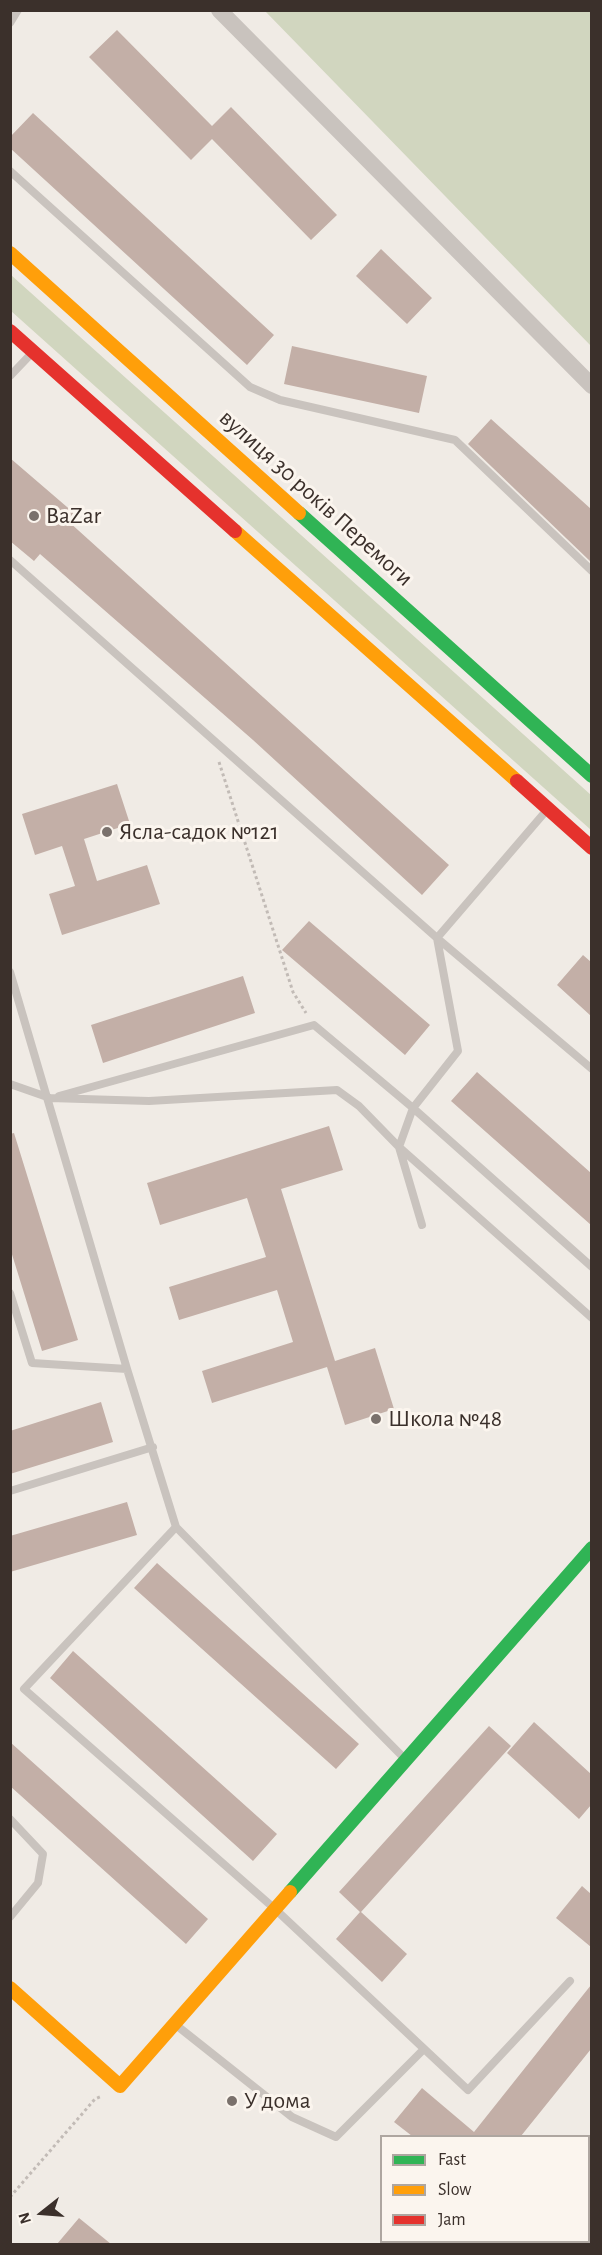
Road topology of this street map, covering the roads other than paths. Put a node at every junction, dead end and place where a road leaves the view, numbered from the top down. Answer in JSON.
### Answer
{"nodes":[{"id":1,"x":18,"y":10,"type":"edge"},
{"id":2,"x":219,"y":10,"type":"edge"},
{"id":3,"x":10,"y":23,"type":"edge"},
{"id":4,"x":10,"y":171,"type":"edge"},
{"id":5,"x":10,"y":253,"type":"edge"},
{"id":6,"x":10,"y":331,"type":"edge"},
{"id":7,"x":34,"y":351,"type":"junction"},
{"id":8,"x":10,"y":376,"type":"edge"},
{"id":9,"x":591,"y":386,"type":"edge"},
{"id":10,"x":10,"y":560,"type":"edge"},
{"id":11,"x":591,"y":571,"type":"edge"},
{"id":12,"x":591,"y":776,"type":"edge"},
{"id":13,"x":548,"y":808,"type":"junction"},
{"id":14,"x":591,"y":848,"type":"edge"},
{"id":15,"x":436,"y":938,"type":"junction"},
{"id":16,"x":10,"y":972,"type":"edge"},
{"id":17,"x":591,"y":1069,"type":"edge"},
{"id":18,"x":10,"y":1084,"type":"edge"},
{"id":19,"x":50,"y":1098,"type":"junction"},
{"id":20,"x":413,"y":1108,"type":"junction"},
{"id":21,"x":399,"y":1147,"type":"junction"},
{"id":22,"x":422,"y":1225,"type":"dead end"},
{"id":23,"x":591,"y":1267,"type":"edge"},
{"id":24,"x":10,"y":1293,"type":"edge"},
{"id":25,"x":591,"y":1318,"type":"edge"},
{"id":26,"x":127,"y":1369,"type":"junction"},
{"id":27,"x":153,"y":1447,"type":"junction"},
{"id":28,"x":10,"y":1491,"type":"edge"},
{"id":29,"x":176,"y":1527,"type":"junction"},
{"id":30,"x":591,"y":1548,"type":"edge"},
{"id":31,"x":406,"y":1760,"type":"junction"},
{"id":32,"x":10,"y":1819,"type":"edge"},
{"id":33,"x":275,"y":1909,"type":"junction"},
{"id":34,"x":10,"y":1917,"type":"edge"},
{"id":35,"x":570,"y":1981,"type":"dead end"},
{"id":36,"x":10,"y":1988,"type":"edge"},
{"id":37,"x":175,"y":2024,"type":"junction"},
{"id":38,"x":424,"y":2049,"type":"junction"}],
"edges":[{"from":1,"to":3,"type":"lane"},
{"from":2,"to":9,"type":"street"},
{"from":4,"to":11,"type":"lane"},
{"from":5,"to":12,"type":"street","name":"вулиця 30 років Перемоги"},
{"from":6,"to":7,"type":"street"},
{"from":7,"to":8,"type":"lane"},
{"from":7,"to":13,"type":"street"},
{"from":10,"to":15,"type":"lane"},
{"from":13,"to":14,"type":"street"},
{"from":13,"to":15,"type":"lane"},
{"from":15,"to":17,"type":"lane"},
{"from":15,"to":20,"type":"lane"},
{"from":16,"to":19,"type":"lane"},
{"from":18,"to":19,"type":"lane"},
{"from":19,"to":20,"type":"lane"},
{"from":19,"to":21,"type":"lane"},
{"from":19,"to":26,"type":"lane"},
{"from":20,"to":21,"type":"lane"},
{"from":20,"to":23,"type":"lane"},
{"from":21,"to":22,"type":"lane"},
{"from":21,"to":25,"type":"lane"},
{"from":24,"to":26,"type":"lane"},
{"from":26,"to":27,"type":"lane"},
{"from":27,"to":28,"type":"lane"},
{"from":27,"to":29,"type":"lane"},
{"from":29,"to":31,"type":"lane"},
{"from":29,"to":33,"type":"lane"},
{"from":30,"to":31,"type":"street"},
{"from":31,"to":33,"type":"street"},
{"from":32,"to":34,"type":"lane"},
{"from":33,"to":37,"type":"street"},
{"from":33,"to":38,"type":"lane"},
{"from":35,"to":38,"type":"lane"},
{"from":36,"to":37,"type":"street"},
{"from":37,"to":38,"type":"lane"}]}
